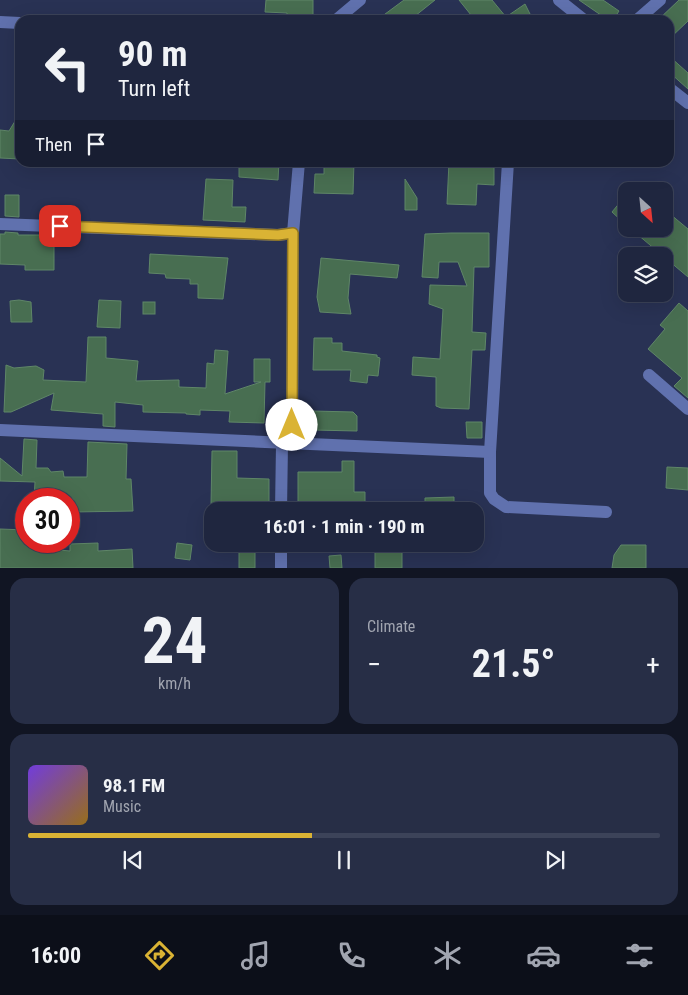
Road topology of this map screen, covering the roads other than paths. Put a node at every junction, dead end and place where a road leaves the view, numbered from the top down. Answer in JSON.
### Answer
{"nodes":[{"id":1,"x":360,"y":0,"type":"edge"},
{"id":2,"x":558,"y":0,"type":"edge"},
{"id":3,"x":660,"y":0,"type":"edge"},
{"id":4,"x":342,"y":15,"type":"edge"},
{"id":5,"x":578,"y":15,"type":"edge"},
{"id":6,"x":643,"y":15,"type":"edge"},
{"id":7,"x":0,"y":22,"type":"edge"},
{"id":8,"x":15,"y":23,"type":"edge"},
{"id":9,"x":674,"y":92,"type":"edge"},
{"id":10,"x":688,"y":103,"type":"edge"},
{"id":11,"x":298,"y":167,"type":"edge"},
{"id":12,"x":508,"y":167,"type":"edge"},
{"id":13,"x":0,"y":224,"type":"edge"},
{"id":14,"x":293,"y":233,"type":"junction"},
{"id":15,"x":649,"y":375,"type":"dead end"},
{"id":16,"x":688,"y":409,"type":"edge"},
{"id":17,"x":0,"y":430,"type":"edge"},
{"id":18,"x":287,"y":444,"type":"junction"},
{"id":19,"x":490,"y":452,"type":"junction"},
{"id":20,"x":283,"y":502,"type":"edge"},
{"id":21,"x":606,"y":512,"type":"dead end"},
{"id":22,"x":281,"y":552,"type":"edge"},
{"id":23,"x":281,"y":568,"type":"edge"}],
"edges":[{"from":1,"to":4,"type":"street"},
{"from":2,"to":5,"type":"street"},
{"from":3,"to":6,"type":"street"},
{"from":7,"to":8,"type":"street"},
{"from":9,"to":10,"type":"street"},
{"from":11,"to":14,"type":"street"},
{"from":12,"to":19,"type":"street"},
{"from":13,"to":14,"type":"street"},
{"from":14,"to":18,"type":"street"},
{"from":15,"to":16,"type":"street"},
{"from":17,"to":18,"type":"street"},
{"from":18,"to":19,"type":"street"},
{"from":18,"to":20,"type":"street"},
{"from":19,"to":21,"type":"street"},
{"from":22,"to":23,"type":"street"}]}
